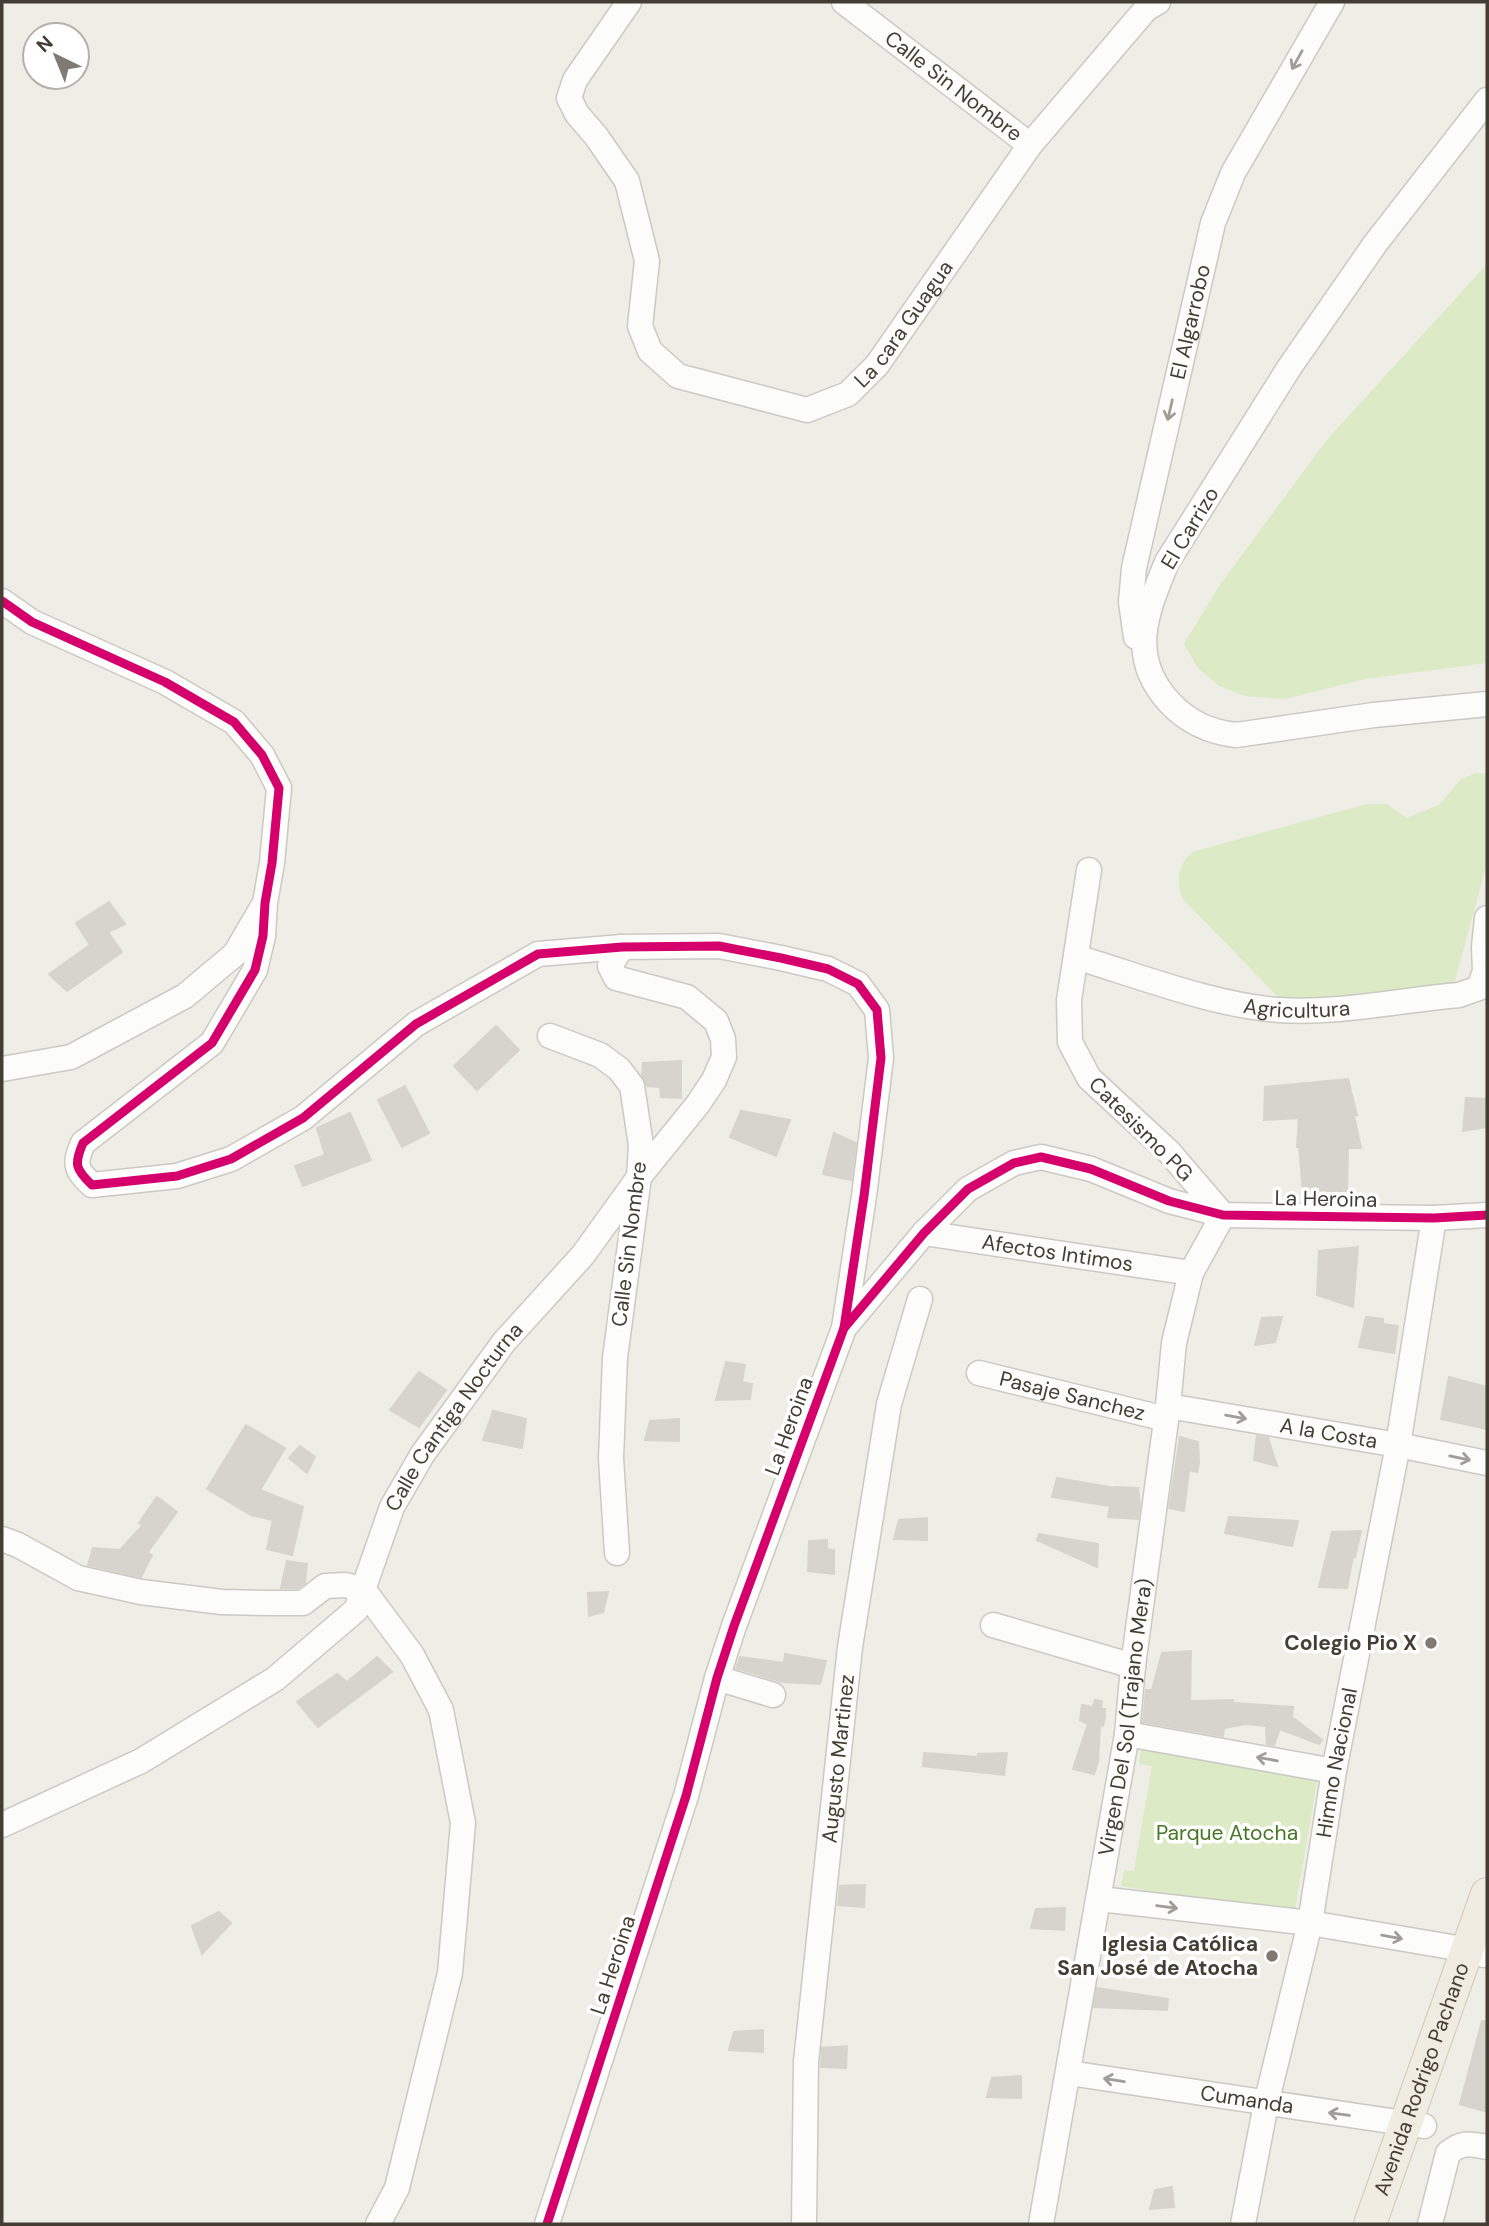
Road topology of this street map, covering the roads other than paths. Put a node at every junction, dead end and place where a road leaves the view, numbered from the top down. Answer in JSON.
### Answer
{"nodes":[{"id":1,"x":629,"y":2,"type":"edge"},
{"id":2,"x":844,"y":2,"type":"edge"},
{"id":3,"x":1332,"y":2,"type":"edge"},
{"id":4,"x":1147,"y":4,"type":"edge"},
{"id":5,"x":1487,"y":100,"type":"edge"},
{"id":6,"x":1030,"y":145,"type":"junction"},
{"id":7,"x":2,"y":601,"type":"edge"},
{"id":8,"x":1146,"y":665,"type":"junction"},
{"id":9,"x":1487,"y":704,"type":"edge"},
{"id":10,"x":1089,"y":870,"type":"dead end"},
{"id":11,"x":265,"y":903,"type":"junction"},
{"id":12,"x":1487,"y":918,"type":"edge"},
{"id":13,"x":622,"y":947,"type":"junction"},
{"id":14,"x":1076,"y":957,"type":"junction"},
{"id":15,"x":550,"y":1036,"type":"dead end"},
{"id":16,"x":2,"y":1069,"type":"edge"},
{"id":17,"x":639,"y":1177,"type":"junction"},
{"id":18,"x":1223,"y":1215,"type":"junction"},
{"id":19,"x":1487,"y":1215,"type":"edge"},
{"id":20,"x":1434,"y":1218,"type":"junction"},
{"id":21,"x":924,"y":1233,"type":"junction"},
{"id":22,"x":1191,"y":1273,"type":"junction"},
{"id":23,"x":920,"y":1299,"type":"dead end"},
{"id":24,"x":844,"y":1328,"type":"junction"},
{"id":25,"x":979,"y":1373,"type":"dead end"},
{"id":26,"x":1167,"y":1412,"type":"junction"},
{"id":27,"x":1398,"y":1445,"type":"junction"},
{"id":28,"x":1487,"y":1463,"type":"edge"},
{"id":29,"x":2,"y":1539,"type":"edge"},
{"id":30,"x":617,"y":1553,"type":"dead end"},
{"id":31,"x":363,"y":1589,"type":"junction"},
{"id":32,"x":993,"y":1625,"type":"dead end"},
{"id":33,"x":1133,"y":1666,"type":"junction"},
{"id":34,"x":717,"y":1678,"type":"junction"},
{"id":35,"x":773,"y":1695,"type":"dead end"},
{"id":36,"x":1127,"y":1734,"type":"junction"},
{"id":37,"x":1334,"y":1771,"type":"junction"},
{"id":38,"x":2,"y":1825,"type":"edge"},
{"id":39,"x":1487,"y":1894,"type":"edge"},
{"id":40,"x":1099,"y":1899,"type":"junction"},
{"id":41,"x":1310,"y":1923,"type":"junction"},
{"id":42,"x":1480,"y":1950,"type":"edge"},
{"id":43,"x":1069,"y":2073,"type":"junction"},
{"id":44,"x":1266,"y":2104,"type":"junction"},
{"id":45,"x":1415,"y":2125,"type":"junction"},
{"id":46,"x":1487,"y":2147,"type":"edge"},
{"id":47,"x":378,"y":2224,"type":"edge"},
{"id":48,"x":547,"y":2224,"type":"edge"},
{"id":49,"x":804,"y":2224,"type":"edge"},
{"id":50,"x":1041,"y":2224,"type":"edge"},
{"id":51,"x":1244,"y":2224,"type":"edge"},
{"id":52,"x":1370,"y":2224,"type":"edge"},
{"id":53,"x":1390,"y":2224,"type":"edge"},
{"id":54,"x":1430,"y":2224,"type":"edge"}],
"edges":[{"from":1,"to":6,"type":"street","name":"La cara Guagua"},
{"from":2,"to":6,"type":"street","name":"Calle Sin Nombre"},
{"from":3,"to":8,"type":"street","name":"El Algarrobo","one_way":true},
{"from":4,"to":6,"type":"street","name":"La cara Guagua"},
{"from":5,"to":8,"type":"street","name":"El Carrizo"},
{"from":7,"to":11,"type":"street"},
{"from":8,"to":9,"type":"street","name":"El Carrizo"},
{"from":10,"to":14,"type":"street","name":"Catesismo PG"},
{"from":11,"to":13,"type":"street"},
{"from":11,"to":16,"type":"street"},
{"from":12,"to":14,"type":"street","name":"Agricultura"},
{"from":13,"to":17,"type":"street","name":"Calle Cantiga Nocturna"},
{"from":13,"to":24,"type":"street"},
{"from":14,"to":18,"type":"street","name":"Catesismo PG"},
{"from":15,"to":17,"type":"street","name":"Calle Sin Nombre"},
{"from":17,"to":30,"type":"street","name":"Calle Sin Nombre"},
{"from":17,"to":31,"type":"street","name":"Calle Cantiga Nocturna"},
{"from":18,"to":20,"type":"street","name":"La Heroina"},
{"from":18,"to":21,"type":"street","name":"La Heroina"},
{"from":18,"to":22,"type":"street","name":"Virgen Del Sol (Trajano Mera)"},
{"from":19,"to":20,"type":"street","name":"La Heroina"},
{"from":20,"to":27,"type":"street","name":"Himno Nacional"},
{"from":21,"to":22,"type":"street","name":"Afectos Intimos"},
{"from":21,"to":24,"type":"street","name":"La Heroina"},
{"from":22,"to":26,"type":"street","name":"Virgen Del Sol (Trajano Mera)"},
{"from":23,"to":49,"type":"street","name":"Augusto Martinez"},
{"from":24,"to":34,"type":"street","name":"La Heroina"},
{"from":25,"to":26,"type":"street","name":"Pasaje Sanchez"},
{"from":26,"to":27,"type":"street","name":"A la Costa","one_way":true},
{"from":26,"to":33,"type":"street","name":"Virgen Del Sol (Trajano Mera)"},
{"from":27,"to":28,"type":"street","name":"A la Costa","one_way":true},
{"from":27,"to":37,"type":"street","name":"Himno Nacional"},
{"from":29,"to":31,"type":"street"},
{"from":31,"to":38,"type":"street","name":"Calle Cantiga Nocturna"},
{"from":31,"to":47,"type":"street"},
{"from":32,"to":33,"type":"street"},
{"from":33,"to":36,"type":"street","name":"Virgen Del Sol (Trajano Mera)"},
{"from":34,"to":35,"type":"street"},
{"from":34,"to":48,"type":"street","name":"La Heroina"},
{"from":37,"to":36,"type":"street","one_way":true},
{"from":36,"to":40,"type":"street","name":"Virgen Del Sol (Trajano Mera)"},
{"from":37,"to":41,"type":"street","name":"Himno Nacional"},
{"from":39,"to":42,"type":"main road","name":"Avenida Rodrigo Pachano"},
{"from":40,"to":41,"type":"street","one_way":true},
{"from":40,"to":43,"type":"street","name":"Virgen Del Sol (Trajano Mera)"},
{"from":41,"to":42,"type":"street","one_way":true},
{"from":41,"to":44,"type":"street","name":"Himno Nacional"},
{"from":42,"to":45,"type":"main road","name":"Avenida Rodrigo Pachano"},
{"from":44,"to":43,"type":"street","name":"Cumanda","one_way":true},
{"from":43,"to":50,"type":"street","name":"Virgen Del Sol (Trajano Mera)"},
{"from":45,"to":44,"type":"street","name":"Cumanda","one_way":true},
{"from":44,"to":51,"type":"street","name":"Himno Nacional"},
{"from":45,"to":52,"type":"main road","name":"Avenida Rodrigo Pachano"},
{"from":45,"to":53,"type":"main road","name":"Avenida Rodrigo Pachano"},
{"from":46,"to":54,"type":"street"}]}
